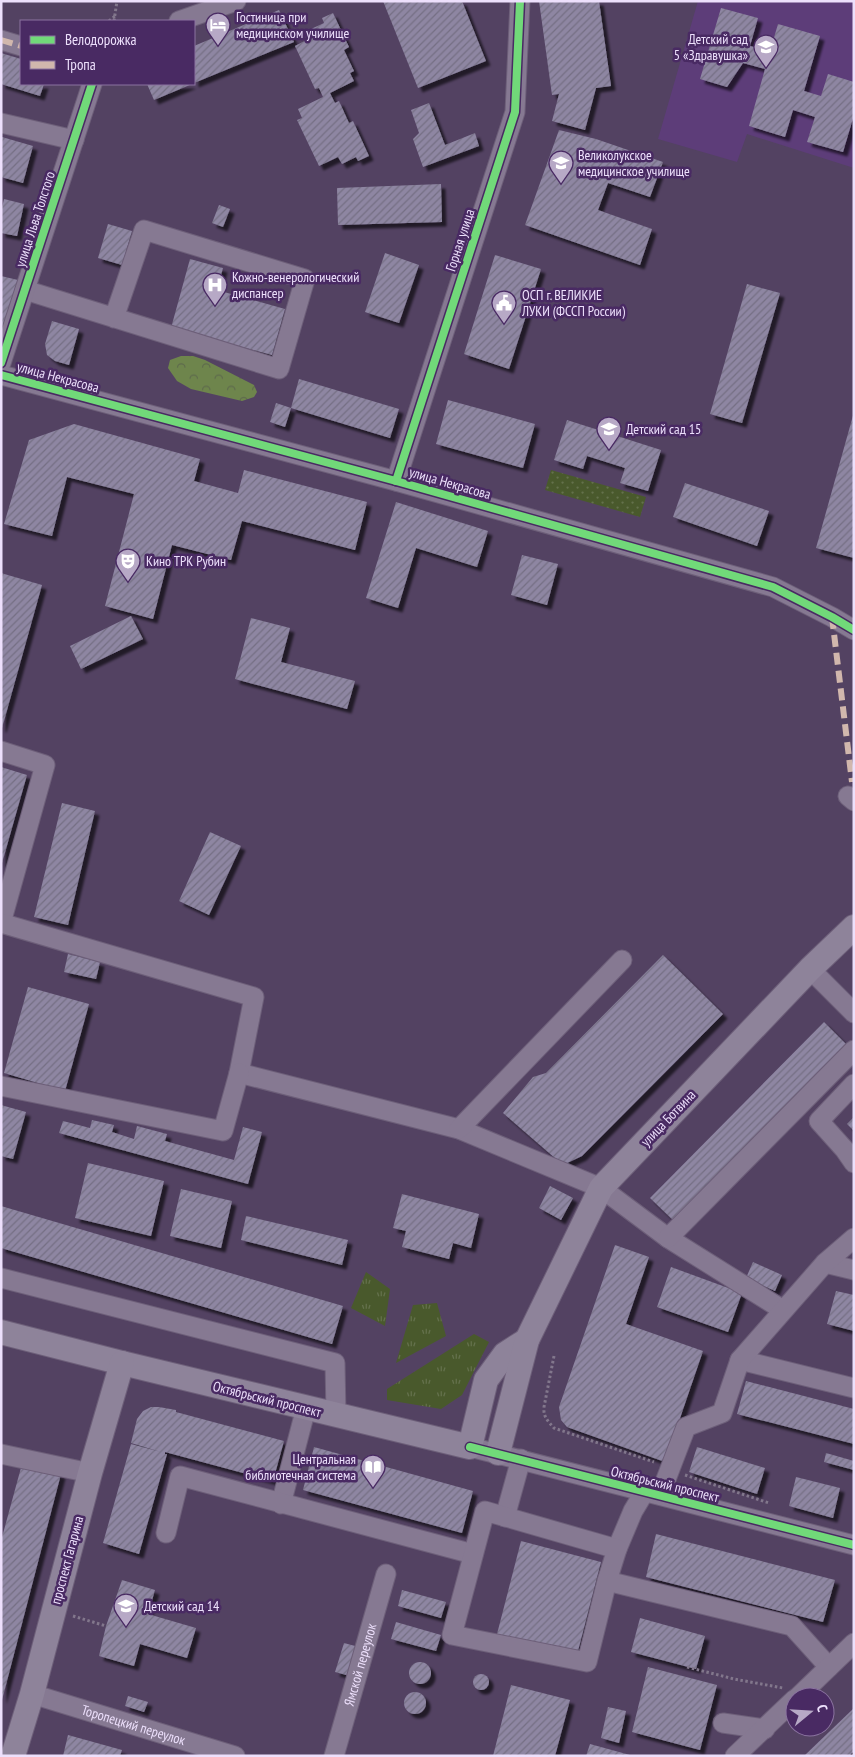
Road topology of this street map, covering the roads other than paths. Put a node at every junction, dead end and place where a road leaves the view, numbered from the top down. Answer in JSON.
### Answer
{"nodes":[{"id":1,"x":236,"y":1,"type":"edge"},
{"id":2,"x":520,"y":1,"type":"edge"},
{"id":3,"x":182,"y":20,"type":"edge"},
{"id":4,"x":1,"y":40,"type":"edge"},
{"id":5,"x":20,"y":46,"type":"edge"},
{"id":6,"x":92,"y":85,"type":"edge"},
{"id":7,"x":1,"y":123,"type":"edge"},
{"id":8,"x":74,"y":140,"type":"junction"},
{"id":9,"x":25,"y":290,"type":"junction"},
{"id":10,"x":114,"y":318,"type":"junction"},
{"id":11,"x":1,"y":363,"type":"edge"},
{"id":12,"x":1,"y":375,"type":"edge"},
{"id":13,"x":396,"y":481,"type":"junction"},
{"id":14,"x":854,"y":630,"type":"edge"},
{"id":15,"x":1,"y":751,"type":"edge"},
{"id":16,"x":1,"y":923,"type":"edge"},
{"id":17,"x":854,"y":927,"type":"edge"},
{"id":18,"x":622,"y":960,"type":"dead end"},
{"id":19,"x":810,"y":969,"type":"junction"},
{"id":20,"x":854,"y":1013,"type":"edge"},
{"id":21,"x":854,"y":1050,"type":"edge"},
{"id":22,"x":239,"y":1074,"type":"junction"},
{"id":23,"x":854,"y":1084,"type":"edge"},
{"id":24,"x":1,"y":1086,"type":"edge"},
{"id":25,"x":459,"y":1129,"type":"junction"},
{"id":26,"x":854,"y":1163,"type":"edge"},
{"id":27,"x":601,"y":1188,"type":"junction"},
{"id":28,"x":668,"y":1238,"type":"junction"},
{"id":29,"x":854,"y":1238,"type":"edge"},
{"id":30,"x":825,"y":1263,"type":"junction"},
{"id":31,"x":854,"y":1270,"type":"edge"},
{"id":32,"x":1,"y":1278,"type":"edge"},
{"id":33,"x":783,"y":1310,"type":"junction"},
{"id":34,"x":1,"y":1332,"type":"edge"},
{"id":35,"x":526,"y":1340,"type":"junction"},
{"id":36,"x":740,"y":1360,"type":"junction"},
{"id":37,"x":122,"y":1363,"type":"junction"},
{"id":38,"x":854,"y":1388,"type":"edge"},
{"id":39,"x":306,"y":1408,"type":"junction"},
{"id":40,"x":336,"y":1415,"type":"junction"},
{"id":41,"x":470,"y":1446,"type":"junction"},
{"id":42,"x":498,"y":1453,"type":"junction"},
{"id":43,"x":1,"y":1454,"type":"edge"},
{"id":44,"x":521,"y":1459,"type":"junction"},
{"id":45,"x":90,"y":1473,"type":"junction"},
{"id":46,"x":652,"y":1493,"type":"junction"},
{"id":47,"x":281,"y":1504,"type":"junction"},
{"id":48,"x":505,"y":1517,"type":"junction"},
{"id":49,"x":166,"y":1533,"type":"dead end"},
{"id":50,"x":854,"y":1545,"type":"edge"},
{"id":51,"x":617,"y":1549,"type":"junction"},
{"id":52,"x":473,"y":1554,"type":"junction"},
{"id":53,"x":386,"y":1574,"type":"dead end"},
{"id":54,"x":607,"y":1581,"type":"junction"},
{"id":55,"x":851,"y":1650,"type":"edge"},
{"id":56,"x":829,"y":1667,"type":"junction"},
{"id":57,"x":808,"y":1687,"type":"edge"},
{"id":58,"x":32,"y":1694,"type":"junction"},
{"id":59,"x":785,"y":1710,"type":"edge"},
{"id":60,"x":723,"y":1723,"type":"dead end"},
{"id":61,"x":765,"y":1729,"type":"junction"},
{"id":62,"x":13,"y":1756,"type":"edge"},
{"id":63,"x":235,"y":1756,"type":"edge"},
{"id":64,"x":334,"y":1756,"type":"edge"},
{"id":65,"x":735,"y":1756,"type":"edge"}],
"edges":[{"from":1,"to":3,"type":"street"},
{"from":2,"to":13,"type":"street","name":"Горная улица"},
{"from":4,"to":5,"type":"street"},
{"from":6,"to":8,"type":"street","name":"улица Льва Толстого"},
{"from":7,"to":8,"type":"street"},
{"from":8,"to":9,"type":"street","name":"улица Льва Толстого"},
{"from":9,"to":10,"type":"street"},
{"from":9,"to":11,"type":"street","name":"улица Льва Толстого"},
{"from":10,"to":10,"type":"street"},
{"from":12,"to":13,"type":"street","name":"улица Некрасова"},
{"from":13,"to":14,"type":"street","name":"улица Некрасова"},
{"from":15,"to":16,"type":"street"},
{"from":16,"to":22,"type":"street"},
{"from":17,"to":19,"type":"main road","name":"улица Ботвина"},
{"from":18,"to":25,"type":"street"},
{"from":19,"to":20,"type":"street"},
{"from":19,"to":27,"type":"main road","name":"улица Ботвина"},
{"from":21,"to":28,"type":"street"},
{"from":22,"to":24,"type":"street"},
{"from":22,"to":25,"type":"street"},
{"from":23,"to":26,"type":"street"},
{"from":25,"to":27,"type":"street"},
{"from":27,"to":28,"type":"street"},
{"from":27,"to":35,"type":"main road","name":"улица Ботвина"},
{"from":28,"to":33,"type":"street"},
{"from":29,"to":30,"type":"street"},
{"from":30,"to":31,"type":"street"},
{"from":30,"to":33,"type":"street"},
{"from":32,"to":40,"type":"street"},
{"from":33,"to":36,"type":"street"},
{"from":34,"to":37,"type":"main road","name":"Октябрьский проспект"},
{"from":35,"to":41,"type":"main road"},
{"from":35,"to":42,"type":"main road","name":"улица Ботвина"},
{"from":36,"to":38,"type":"street"},
{"from":36,"to":46,"type":"street"},
{"from":37,"to":39,"type":"main road","name":"Октябрьский проспект"},
{"from":37,"to":45,"type":"main road","name":"проспект Гагарина"},
{"from":39,"to":40,"type":"main road","name":"Октябрьский проспект"},
{"from":39,"to":47,"type":"street"},
{"from":40,"to":41,"type":"main road","name":"Октябрьский проспект"},
{"from":41,"to":42,"type":"street","name":"Октябрьский проспект"},
{"from":42,"to":44,"type":"street","name":"Октябрьский проспект"},
{"from":43,"to":45,"type":"street"},
{"from":44,"to":46,"type":"street","name":"Октябрьский проспект"},
{"from":44,"to":48,"type":"street"},
{"from":45,"to":58,"type":"main road","name":"проспект Гагарина"},
{"from":46,"to":50,"type":"street","name":"Октябрьский проспект"},
{"from":46,"to":51,"type":"street"},
{"from":47,"to":49,"type":"street"},
{"from":47,"to":52,"type":"street"},
{"from":48,"to":51,"type":"street"},
{"from":48,"to":52,"type":"street"},
{"from":51,"to":54,"type":"street"},
{"from":52,"to":54,"type":"street"},
{"from":53,"to":64,"type":"street","name":"Ямской переулок"},
{"from":54,"to":56,"type":"street"},
{"from":55,"to":56,"type":"street"},
{"from":56,"to":57,"type":"street"},
{"from":58,"to":62,"type":"main road","name":"проспект Гагарина"},
{"from":58,"to":63,"type":"street","name":"Торопецкий переулок"},
{"from":59,"to":61,"type":"street"},
{"from":60,"to":61,"type":"street"},
{"from":61,"to":65,"type":"street"}]}
